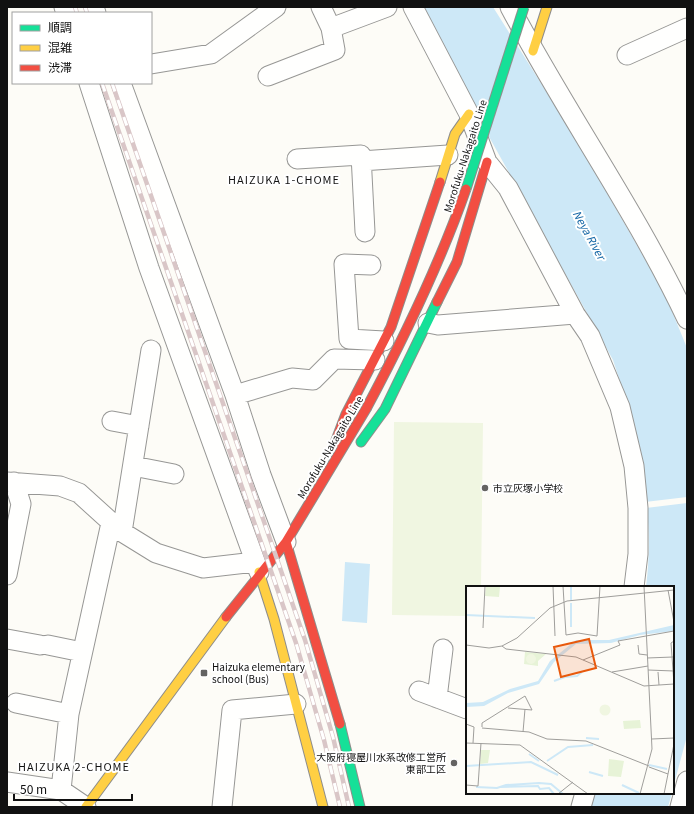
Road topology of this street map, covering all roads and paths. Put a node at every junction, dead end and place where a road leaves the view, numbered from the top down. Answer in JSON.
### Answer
{"nodes":[{"id":1,"x":276,"y":7,"type":"edge"},
{"id":2,"x":321,"y":7,"type":"edge"},
{"id":3,"x":387,"y":7,"type":"edge"},
{"id":4,"x":413,"y":7,"type":"edge"},
{"id":5,"x":510,"y":7,"type":"edge"},
{"id":6,"x":524,"y":7,"type":"edge"},
{"id":7,"x":547,"y":7,"type":"edge"},
{"id":8,"x":331,"y":28,"type":"junction"},
{"id":9,"x":687,"y":28,"type":"edge"},
{"id":10,"x":534,"y":51,"type":"junction"},
{"id":11,"x":627,"y":55,"type":"dead end"},
{"id":12,"x":152,"y":64,"type":"edge"},
{"id":13,"x":268,"y":76,"type":"dead end"},
{"id":14,"x":89,"y":84,"type":"edge"},
{"id":15,"x":121,"y":84,"type":"edge"},
{"id":16,"x":469,"y":114,"type":"junction"},
{"id":17,"x":448,"y":155,"type":"junction"},
{"id":18,"x":297,"y":159,"type":"dead end"},
{"id":19,"x":361,"y":161,"type":"junction"},
{"id":20,"x":486,"y":162,"type":"junction"},
{"id":21,"x":365,"y":232,"type":"dead end"},
{"id":22,"x":371,"y":265,"type":"dead end"},
{"id":23,"x":576,"y":314,"type":"junction"},
{"id":24,"x":687,"y":319,"type":"edge"},
{"id":25,"x":428,"y":323,"type":"junction"},
{"id":26,"x":384,"y":340,"type":"junction"},
{"id":27,"x":151,"y":350,"type":"dead end"},
{"id":28,"x":375,"y":360,"type":"junction"},
{"id":29,"x":235,"y":396,"type":"junction"},
{"id":30,"x":112,"y":421,"type":"dead end"},
{"id":31,"x":139,"y":426,"type":"junction"},
{"id":32,"x":355,"y":450,"type":"dead end"},
{"id":33,"x":346,"y":461,"type":"dead end"},
{"id":34,"x":133,"y":466,"type":"junction"},
{"id":35,"x":174,"y":474,"type":"dead end"},
{"id":36,"x":11,"y":482,"type":"edge"},
{"id":37,"x":316,"y":492,"type":"junction"},
{"id":38,"x":116,"y":527,"type":"junction"},
{"id":39,"x":286,"y":542,"type":"junction"},
{"id":40,"x":257,"y":567,"type":"junction"},
{"id":41,"x":7,"y":574,"type":"edge"},
{"id":42,"x":634,"y":586,"type":"edge"},
{"id":43,"x":7,"y":639,"type":"edge"},
{"id":44,"x":443,"y":649,"type":"dead end"},
{"id":45,"x":82,"y":652,"type":"junction"},
{"id":46,"x":419,"y":691,"type":"dead end"},
{"id":47,"x":437,"y":698,"type":"junction"},
{"id":48,"x":16,"y":703,"type":"dead end"},
{"id":49,"x":296,"y":704,"type":"junction"},
{"id":50,"x":466,"y":709,"type":"edge"},
{"id":51,"x":69,"y":714,"type":"junction"},
{"id":52,"x":687,"y":781,"type":"edge"},
{"id":53,"x":7,"y":782,"type":"edge"},
{"id":54,"x":60,"y":790,"type":"junction"},
{"id":55,"x":585,"y":794,"type":"edge"},
{"id":56,"x":86,"y":807,"type":"edge"},
{"id":57,"x":222,"y":807,"type":"edge"},
{"id":58,"x":322,"y":807,"type":"edge"},
{"id":59,"x":360,"y":807,"type":"edge"},
{"id":60,"x":581,"y":807,"type":"edge"},
{"id":61,"x":680,"y":807,"type":"edge"}],
"edges":[{"from":1,"to":12,"type":"street"},
{"from":2,"to":8,"type":"street"},
{"from":3,"to":8,"type":"street"},
{"from":4,"to":16,"type":"street"},
{"from":5,"to":10,"type":"street"},
{"from":6,"to":37,"type":"street","name":"Morofuku-Nakagaito Line","bridge":true},
{"from":7,"to":10,"type":"street"},
{"from":8,"to":13,"type":"street"},
{"from":9,"to":11,"type":"street"},
{"from":10,"to":24,"type":"street"},
{"from":14,"to":40,"type":"street"},
{"from":15,"to":29,"type":"street"},
{"from":16,"to":17,"type":"street"},
{"from":16,"to":20,"type":"street"},
{"from":17,"to":19,"type":"street"},
{"from":17,"to":26,"type":"street"},
{"from":18,"to":19,"type":"street"},
{"from":19,"to":21,"type":"street"},
{"from":20,"to":23,"type":"street"},
{"from":20,"to":25,"type":"street"},
{"from":22,"to":26,"type":"street"},
{"from":23,"to":25,"type":"street"},
{"from":23,"to":42,"type":"street"},
{"from":25,"to":32,"type":"street"},
{"from":26,"to":28,"type":"street"},
{"from":27,"to":31,"type":"street"},
{"from":28,"to":29,"type":"street"},
{"from":28,"to":37,"type":"street"},
{"from":29,"to":39,"type":"street"},
{"from":30,"to":31,"type":"street"},
{"from":31,"to":34,"type":"street"},
{"from":33,"to":37,"type":"street"},
{"from":34,"to":35,"type":"street"},
{"from":34,"to":38,"type":"street"},
{"from":36,"to":38,"type":"street"},
{"from":36,"to":41,"type":"street"},
{"from":37,"to":39,"type":"street","name":"Morofuku-Nakagaito Line"},
{"from":38,"to":40,"type":"street"},
{"from":38,"to":45,"type":"street"},
{"from":39,"to":40,"type":"street","name":"Morofuku-Nakagaito Line"},
{"from":39,"to":59,"type":"street"},
{"from":40,"to":49,"type":"street"},
{"from":40,"to":56,"type":"street","name":"Morofuku-Nakagaito Line"},
{"from":43,"to":45,"type":"street"},
{"from":44,"to":47,"type":"street"},
{"from":45,"to":51,"type":"street"},
{"from":46,"to":47,"type":"street"},
{"from":47,"to":50,"type":"street"},
{"from":48,"to":51,"type":"street"},
{"from":49,"to":57,"type":"street"},
{"from":49,"to":58,"type":"street"},
{"from":51,"to":54,"type":"street"},
{"from":52,"to":61,"type":"street"},
{"from":53,"to":54,"type":"street"},
{"from":54,"to":56,"type":"street"},
{"from":55,"to":60,"type":"street"}]}
